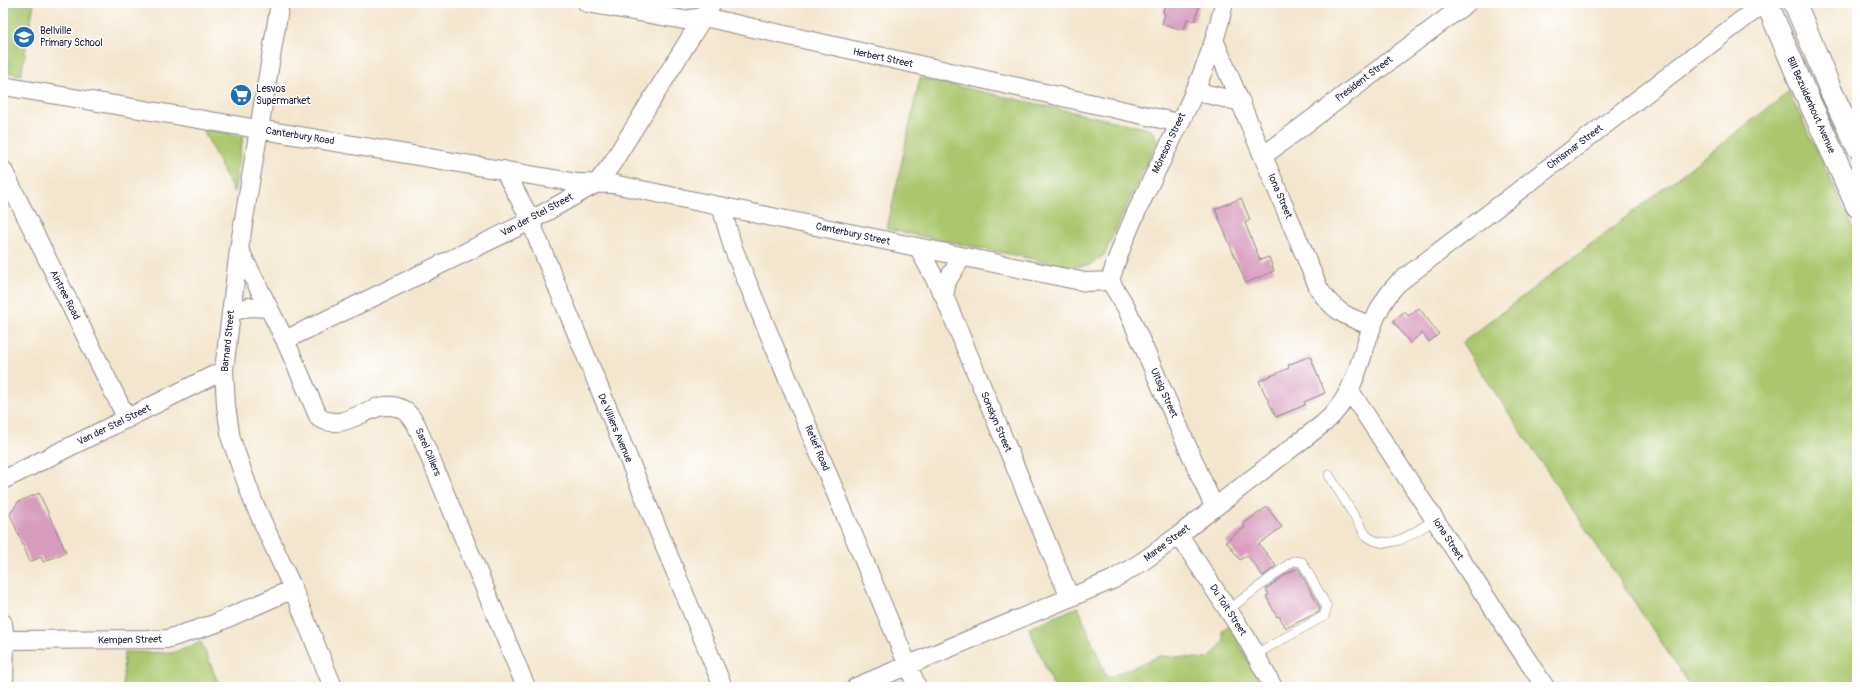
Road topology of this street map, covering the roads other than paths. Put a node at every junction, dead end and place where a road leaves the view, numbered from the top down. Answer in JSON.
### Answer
{"nodes":[{"id":1,"x":280,"y":3,"type":"edge"},
{"id":2,"x":587,"y":3,"type":"edge"},
{"id":3,"x":1224,"y":3,"type":"edge"},
{"id":4,"x":1467,"y":3,"type":"edge"},
{"id":5,"x":1764,"y":3,"type":"edge"},
{"id":6,"x":1767,"y":3,"type":"edge"},
{"id":7,"x":1795,"y":3,"type":"edge"},
{"id":8,"x":708,"y":10,"type":"edge"},
{"id":9,"x":1215,"y":42,"type":"junction"},
{"id":10,"x":3,"y":86,"type":"edge"},
{"id":11,"x":1194,"y":91,"type":"junction"},
{"id":12,"x":1241,"y":102,"type":"junction"},
{"id":13,"x":1179,"y":123,"type":"junction"},
{"id":14,"x":258,"y":130,"type":"junction"},
{"id":15,"x":1857,"y":146,"type":"edge"},
{"id":16,"x":1263,"y":156,"type":"junction"},
{"id":17,"x":3,"y":170,"type":"edge"},
{"id":18,"x":504,"y":170,"type":"junction"},
{"id":19,"x":597,"y":183,"type":"junction"},
{"id":20,"x":721,"y":206,"type":"junction"},
{"id":21,"x":1857,"y":206,"type":"edge"},
{"id":22,"x":530,"y":221,"type":"junction"},
{"id":23,"x":918,"y":247,"type":"junction"},
{"id":24,"x":239,"y":249,"type":"junction"},
{"id":25,"x":944,"y":253,"type":"junction"},
{"id":26,"x":962,"y":257,"type":"junction"},
{"id":27,"x":1110,"y":281,"type":"junction"},
{"id":28,"x":1389,"y":293,"type":"joint"},
{"id":29,"x":944,"y":296,"type":"junction"},
{"id":30,"x":269,"y":308,"type":"junction"},
{"id":31,"x":231,"y":312,"type":"junction"},
{"id":32,"x":1372,"y":326,"type":"junction"},
{"id":33,"x":285,"y":340,"type":"junction"},
{"id":34,"x":224,"y":370,"type":"junction"},
{"id":35,"x":1350,"y":391,"type":"junction"},
{"id":36,"x":127,"y":419,"type":"junction"},
{"id":37,"x":1329,"y":475,"type":"dead end"},
{"id":38,"x":3,"y":480,"type":"edge"},
{"id":39,"x":1214,"y":507,"type":"junction"},
{"id":40,"x":1435,"y":520,"type":"junction"},
{"id":41,"x":1179,"y":535,"type":"junction"},
{"id":42,"x":293,"y":589,"type":"junction"},
{"id":43,"x":1070,"y":598,"type":"junction"},
{"id":44,"x":1228,"y":610,"type":"junction"},
{"id":45,"x":4,"y":631,"type":"edge"},
{"id":46,"x":1256,"y":654,"type":"junction"},
{"id":47,"x":908,"y":665,"type":"junction"},
{"id":48,"x":4,"y":687,"type":"edge"},
{"id":49,"x":333,"y":687,"type":"edge"},
{"id":50,"x":526,"y":687,"type":"edge"},
{"id":51,"x":723,"y":687,"type":"edge"},
{"id":52,"x":856,"y":687,"type":"edge"},
{"id":53,"x":917,"y":687,"type":"edge"},
{"id":54,"x":1273,"y":687,"type":"edge"},
{"id":55,"x":1545,"y":687,"type":"edge"}],
"edges":[{"from":1,"to":14,"type":"street","name":"Barnard Street"},
{"from":2,"to":8,"type":"street","name":"Herbert Street"},
{"from":3,"to":9,"type":"street","name":"Môreson Street"},
{"from":4,"to":16,"type":"street","name":"President Street"},
{"from":5,"to":28,"type":"street","name":"Chrismar Street"},
{"from":6,"to":21,"type":"main road","name":"Bill Bezuidenhout Avenue"},
{"from":7,"to":15,"type":"main road"},
{"from":8,"to":13,"type":"street","name":"Herbert Street"},
{"from":8,"to":19,"type":"street","name":"Van der Stel Street"},
{"from":9,"to":11,"type":"street","name":"Môreson Street"},
{"from":9,"to":12,"type":"street","name":"Iona Street"},
{"from":10,"to":14,"type":"street","name":"Canterbury Road"},
{"from":11,"to":12,"type":"street"},
{"from":11,"to":13,"type":"street","name":"Môreson Street"},
{"from":12,"to":16,"type":"street","name":"Iona Street"},
{"from":13,"to":27,"type":"street","name":"Môreson Street"},
{"from":14,"to":18,"type":"street","name":"Canterbury Road"},
{"from":14,"to":24,"type":"street","name":"Barnard Street"},
{"from":16,"to":32,"type":"street","name":"Iona Street"},
{"from":17,"to":36,"type":"street","name":"Aintree Road"},
{"from":18,"to":19,"type":"street","name":"Canterbury Road"},
{"from":18,"to":22,"type":"street","name":"De Villiers Avenue"},
{"from":19,"to":20,"type":"street","name":"Canterbury Street"},
{"from":19,"to":22,"type":"street","name":"Van der Stel Street"},
{"from":20,"to":23,"type":"street","name":"Canterbury Street"},
{"from":20,"to":47,"type":"street","name":"Retief Road"},
{"from":22,"to":33,"type":"street","name":"Van der Stel Street"},
{"from":22,"to":51,"type":"street","name":"De Villiers Avenue"},
{"from":23,"to":25,"type":"street","name":"Canterbury Street"},
{"from":23,"to":29,"type":"street","name":"Sonskyn Street"},
{"from":24,"to":30,"type":"street","name":"Sarel Cilliers"},
{"from":24,"to":31,"type":"street","name":"Barnard Street"},
{"from":25,"to":26,"type":"street","name":"Canterbury Street"},
{"from":25,"to":29,"type":"street"},
{"from":26,"to":27,"type":"street","name":"Canterbury Street"},
{"from":26,"to":29,"type":"street"},
{"from":27,"to":39,"type":"street","name":"Uitsig Street"},
{"from":28,"to":32,"type":"street","name":"Maree Street"},
{"from":29,"to":43,"type":"street","name":"Sonskyn Street"},
{"from":30,"to":31,"type":"street"},
{"from":30,"to":33,"type":"street","name":"Sarel Cilliers"},
{"from":31,"to":34,"type":"street","name":"Barnard Street"},
{"from":32,"to":35,"type":"street","name":"Maree Street"},
{"from":33,"to":50,"type":"street","name":"Sarel Cilliers"},
{"from":34,"to":36,"type":"street","name":"Van der Stel Street"},
{"from":34,"to":42,"type":"street","name":"Barnard Street"},
{"from":35,"to":39,"type":"street","name":"Maree Street"},
{"from":35,"to":40,"type":"street","name":"Iona Street"},
{"from":36,"to":38,"type":"street","name":"Van der Stel Street"},
{"from":37,"to":40,"type":"lane"},
{"from":39,"to":41,"type":"street","name":"Maree Street"},
{"from":40,"to":55,"type":"street","name":"Iona Street"},
{"from":41,"to":43,"type":"street","name":"Maree Street"},
{"from":41,"to":44,"type":"street","name":"Du Toit Street"},
{"from":42,"to":45,"type":"street","name":"Kempen Street"},
{"from":42,"to":49,"type":"street","name":"Barnard Street"},
{"from":43,"to":47,"type":"street","name":"Maree Street"},
{"from":44,"to":46,"type":"street","name":"Du Toit Street"},
{"from":44,"to":46,"type":"lane"},
{"from":45,"to":48,"type":"street"},
{"from":46,"to":54,"type":"street","name":"Du Toit Street"},
{"from":47,"to":52,"type":"street","name":"Maree Street"},
{"from":47,"to":53,"type":"street","name":"Retief Road"}]}
